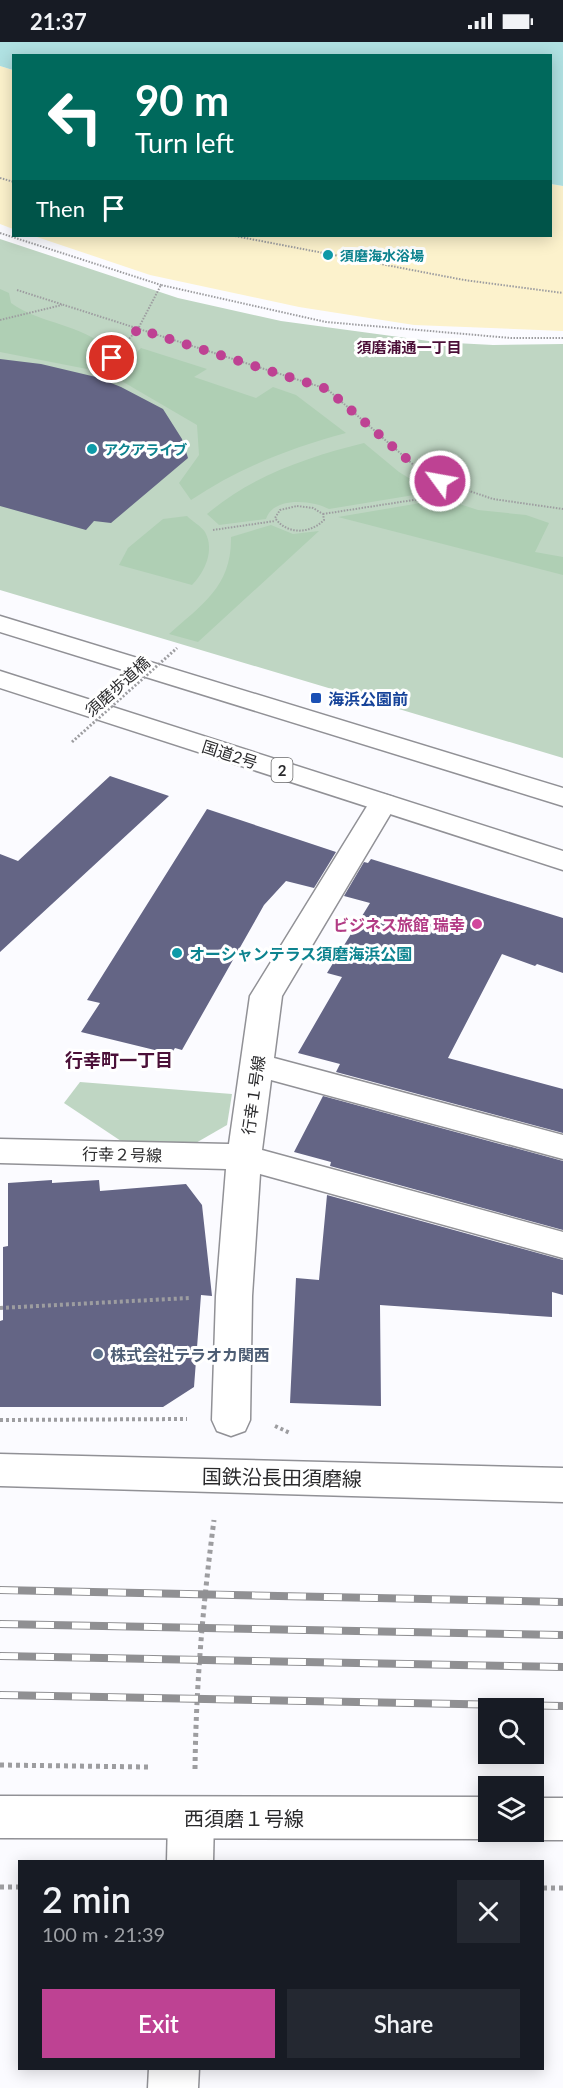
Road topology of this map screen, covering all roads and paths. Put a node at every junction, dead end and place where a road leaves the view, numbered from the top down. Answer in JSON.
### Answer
{"nodes":[{"id":1,"x":12,"y":237,"type":"edge"},
{"id":2,"x":240,"y":237,"type":"edge"},
{"id":3,"x":161,"y":285,"type":"junction"},
{"id":4,"x":17,"y":290,"type":"dead end"},
{"id":5,"x":563,"y":293,"type":"edge"},
{"id":6,"x":63,"y":305,"type":"junction"},
{"id":7,"x":0,"y":320,"type":"edge"},
{"id":8,"x":138,"y":329,"type":"junction"},
{"id":9,"x":563,"y":338,"type":"edge"},
{"id":10,"x":99,"y":372,"type":"dead end"},
{"id":11,"x":466,"y":492,"type":"junction"},
{"id":12,"x":563,"y":509,"type":"edge"},
{"id":13,"x":323,"y":514,"type":"junction"},
{"id":14,"x":275,"y":521,"type":"junction"},
{"id":15,"x":213,"y":530,"type":"dead end"},
{"id":16,"x":0,"y":624,"type":"edge"},
{"id":17,"x":177,"y":648,"type":"dead end"},
{"id":18,"x":0,"y":679,"type":"edge"},
{"id":19,"x":72,"y":742,"type":"dead end"},
{"id":20,"x":563,"y":797,"type":"edge"},
{"id":21,"x":383,"y":803,"type":"junction"},
{"id":22,"x":563,"y":861,"type":"edge"},
{"id":23,"x":257,"y":1065,"type":"junction"},
{"id":24,"x":563,"y":1148,"type":"edge"},
{"id":25,"x":0,"y":1151,"type":"edge"},
{"id":26,"x":244,"y":1157,"type":"junction"},
{"id":27,"x":563,"y":1245,"type":"edge"},
{"id":28,"x":234,"y":1296,"type":"junction"},
{"id":29,"x":0,"y":1308,"type":"edge"},
{"id":30,"x":214,"y":1419,"type":"joint"},
{"id":31,"x":0,"y":1420,"type":"edge"},
{"id":32,"x":0,"y":1470,"type":"edge"},
{"id":33,"x":563,"y":1485,"type":"edge"},
{"id":34,"x":215,"y":1514,"type":"dead end"},
{"id":35,"x":0,"y":1766,"type":"edge"},
{"id":36,"x":152,"y":1767,"type":"dead end"},
{"id":37,"x":184,"y":1769,"type":"dead end"},
{"id":38,"x":0,"y":1817,"type":"edge"},
{"id":39,"x":191,"y":1818,"type":"junction"},
{"id":40,"x":478,"y":1818,"type":"edge"},
{"id":41,"x":544,"y":1818,"type":"edge"},
{"id":42,"x":563,"y":1819,"type":"edge"},
{"id":43,"x":190,"y":1860,"type":"edge"},
{"id":44,"x":0,"y":1887,"type":"edge"},
{"id":45,"x":18,"y":1887,"type":"edge"},
{"id":46,"x":544,"y":1888,"type":"edge"},
{"id":47,"x":563,"y":1888,"type":"edge"},
{"id":48,"x":174,"y":2070,"type":"edge"},
{"id":49,"x":172,"y":2088,"type":"edge"}],
"edges":[{"from":1,"to":3,"type":"path"},
{"from":2,"to":5,"type":"path"},
{"from":3,"to":8,"type":"path"},
{"from":3,"to":9,"type":"path"},
{"from":4,"to":6,"type":"path"},
{"from":6,"to":7,"type":"path"},
{"from":6,"to":8,"type":"path"},
{"from":8,"to":10,"type":"path"},
{"from":8,"to":11,"type":"path"},
{"from":11,"to":12,"type":"path"},
{"from":11,"to":13,"type":"path"},
{"from":13,"to":14,"type":"path"},
{"from":13,"to":14,"type":"path"},
{"from":14,"to":15,"type":"path"},
{"from":16,"to":20,"type":"main road"},
{"from":17,"to":19,"type":"path","name":"須磨歩道橋","bridge":true},
{"from":18,"to":21,"type":"main road","name":"国道2号","number":"2"},
{"from":21,"to":22,"type":"main road","name":"国道2号","number":"2"},
{"from":21,"to":23,"type":"main road","name":"行幸１号線"},
{"from":23,"to":24,"type":"main road"},
{"from":23,"to":26,"type":"main road","name":"行幸１号線"},
{"from":25,"to":26,"type":"main road","name":"行幸２号線"},
{"from":26,"to":27,"type":"main road","name":"行幸２号線"},
{"from":26,"to":28,"type":"main road","name":"行幸１号線"},
{"from":28,"to":29,"type":"path"},
{"from":28,"to":30,"type":"main road","name":"行幸１号線"},
{"from":30,"to":31,"type":"path"},
{"from":32,"to":33,"type":"main road","name":"国鉄沿長田須磨線"},
{"from":34,"to":37,"type":"path"},
{"from":35,"to":36,"type":"path"},
{"from":38,"to":39,"type":"main road","name":"西須磨１号線"},
{"from":39,"to":40,"type":"main road","name":"西須磨１号線"},
{"from":39,"to":43,"type":"main road"},
{"from":41,"to":42,"type":"main road"},
{"from":44,"to":45,"type":"path"},
{"from":46,"to":47,"type":"path"},
{"from":48,"to":49,"type":"main road"}]}
